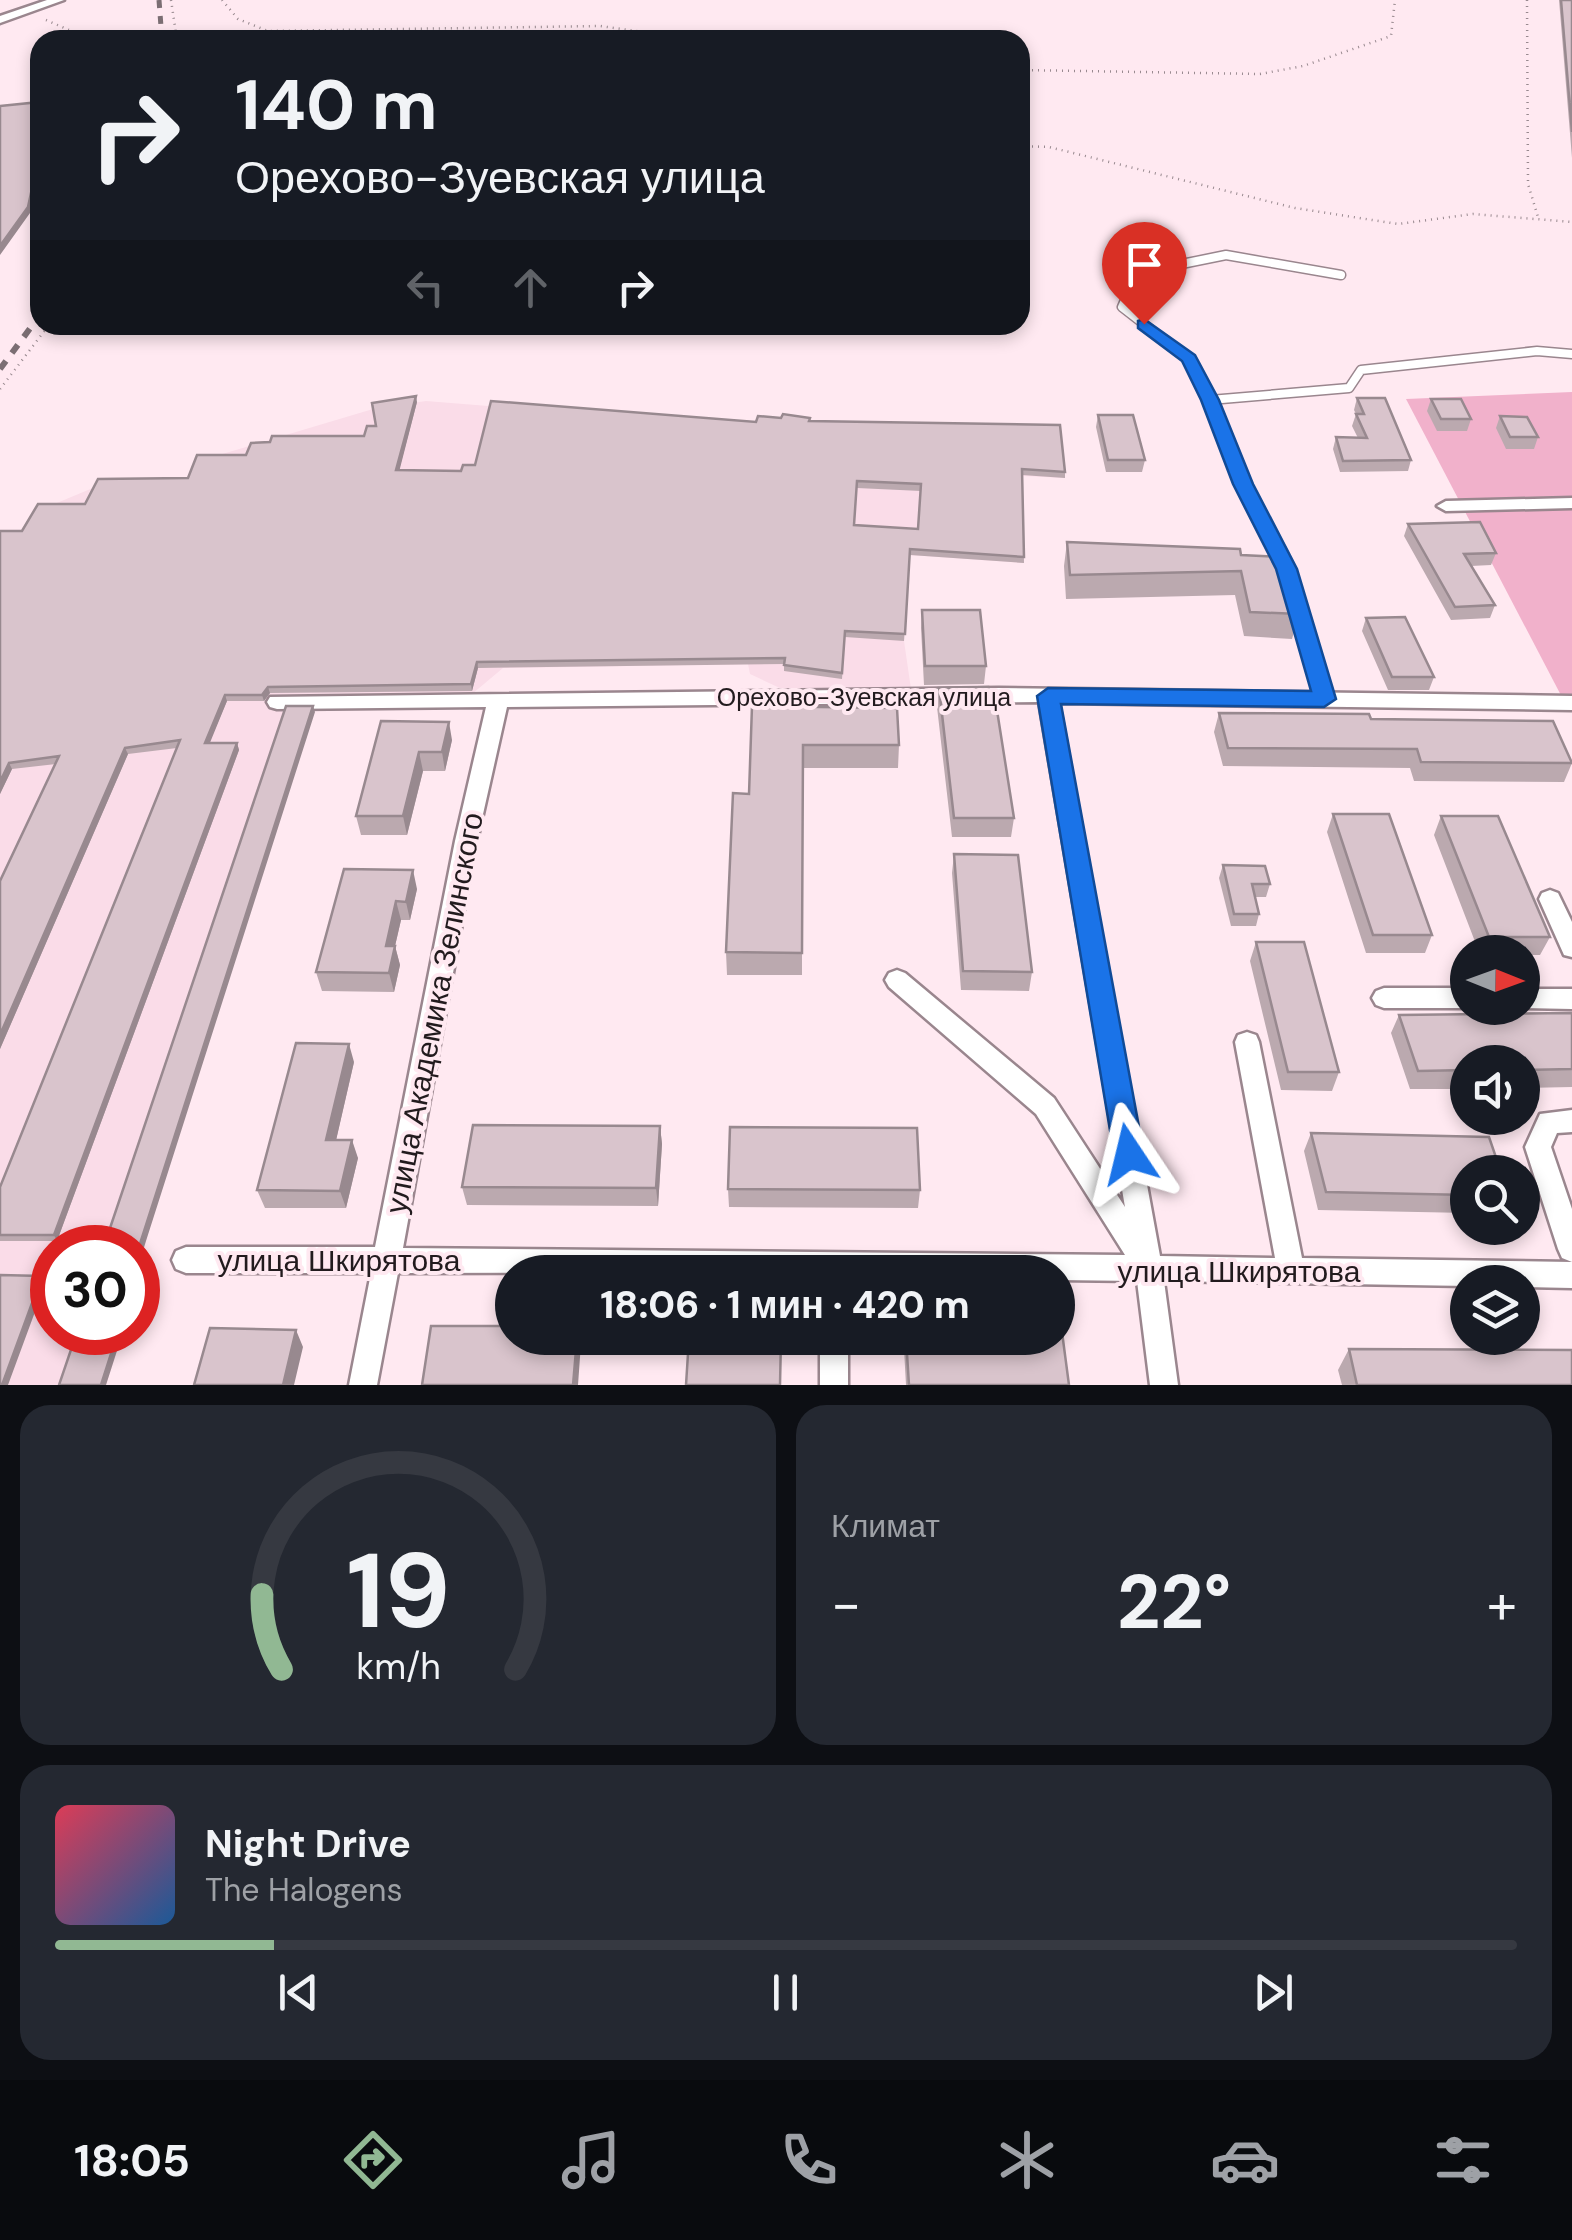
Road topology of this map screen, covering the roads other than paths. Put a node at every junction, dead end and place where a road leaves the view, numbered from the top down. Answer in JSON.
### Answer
{"nodes":[{"id":1,"x":58,"y":0,"type":"edge"},
{"id":2,"x":0,"y":20,"type":"edge"},
{"id":3,"x":1341,"y":275,"type":"dead end"},
{"id":4,"x":1572,"y":354,"type":"edge"},
{"id":5,"x":1210,"y":400,"type":"junction"},
{"id":6,"x":1572,"y":503,"type":"edge"},
{"id":7,"x":1446,"y":506,"type":"dead end"},
{"id":8,"x":1048,"y":696,"type":"junction"},
{"id":9,"x":1324,"y":699,"type":"junction"},
{"id":10,"x":498,"y":700,"type":"junction"},
{"id":11,"x":277,"y":702,"type":"dead end"},
{"id":12,"x":1572,"y":703,"type":"edge"},
{"id":13,"x":1550,"y":899,"type":"dead end"},
{"id":14,"x":1572,"y":948,"type":"edge"},
{"id":15,"x":898,"y":980,"type":"dead end"},
{"id":16,"x":1384,"y":998,"type":"dead end"},
{"id":17,"x":1450,"y":998,"type":"edge"},
{"id":18,"x":1540,"y":998,"type":"edge"},
{"id":19,"x":1572,"y":999,"type":"edge"},
{"id":20,"x":1247,"y":1042,"type":"dead end"},
{"id":21,"x":1572,"y":1121,"type":"edge"},
{"id":22,"x":1572,"y":1250,"type":"edge"},
{"id":23,"x":186,"y":1260,"type":"dead end"},
{"id":24,"x":387,"y":1260,"type":"junction"},
{"id":25,"x":495,"y":1262,"type":"edge"},
{"id":26,"x":1075,"y":1269,"type":"edge"},
{"id":27,"x":1149,"y":1269,"type":"junction"},
{"id":28,"x":1291,"y":1271,"type":"junction"},
{"id":29,"x":1572,"y":1275,"type":"edge"},
{"id":30,"x":834,"y":1355,"type":"edge"},
{"id":31,"x":363,"y":1385,"type":"edge"},
{"id":32,"x":834,"y":1385,"type":"edge"},
{"id":33,"x":1164,"y":1385,"type":"edge"}],
"edges":[{"from":1,"to":2,"type":"street"},
{"from":3,"to":5,"type":"lane"},
{"from":4,"to":5,"type":"lane"},
{"from":5,"to":9,"type":"lane"},
{"from":6,"to":7,"type":"street"},
{"from":8,"to":9,"type":"street","name":"Орехово-Зуевская улица"},
{"from":8,"to":10,"type":"street","name":"Орехово-Зуевская улица"},
{"from":8,"to":27,"type":"street"},
{"from":9,"to":12,"type":"street","name":"Орехово-Зуевская улица"},
{"from":10,"to":11,"type":"street","name":"Орехово-Зуевская улица"},
{"from":10,"to":24,"type":"street","name":"улица Академика Зелинского"},
{"from":13,"to":14,"type":"street"},
{"from":15,"to":27,"type":"street"},
{"from":16,"to":17,"type":"street"},
{"from":18,"to":19,"type":"street"},
{"from":20,"to":28,"type":"street"},
{"from":21,"to":22,"type":"street"},
{"from":23,"to":24,"type":"street","name":"улица Шкирятова"},
{"from":24,"to":25,"type":"street","name":"улица Шкирятова"},
{"from":24,"to":31,"type":"street","name":"улица Академика Зелинского"},
{"from":26,"to":27,"type":"street","name":"улица Шкирятова"},
{"from":27,"to":28,"type":"street","name":"улица Шкирятова"},
{"from":27,"to":33,"type":"street"},
{"from":28,"to":29,"type":"street","name":"улица Шкирятова"},
{"from":30,"to":32,"type":"street"}]}
